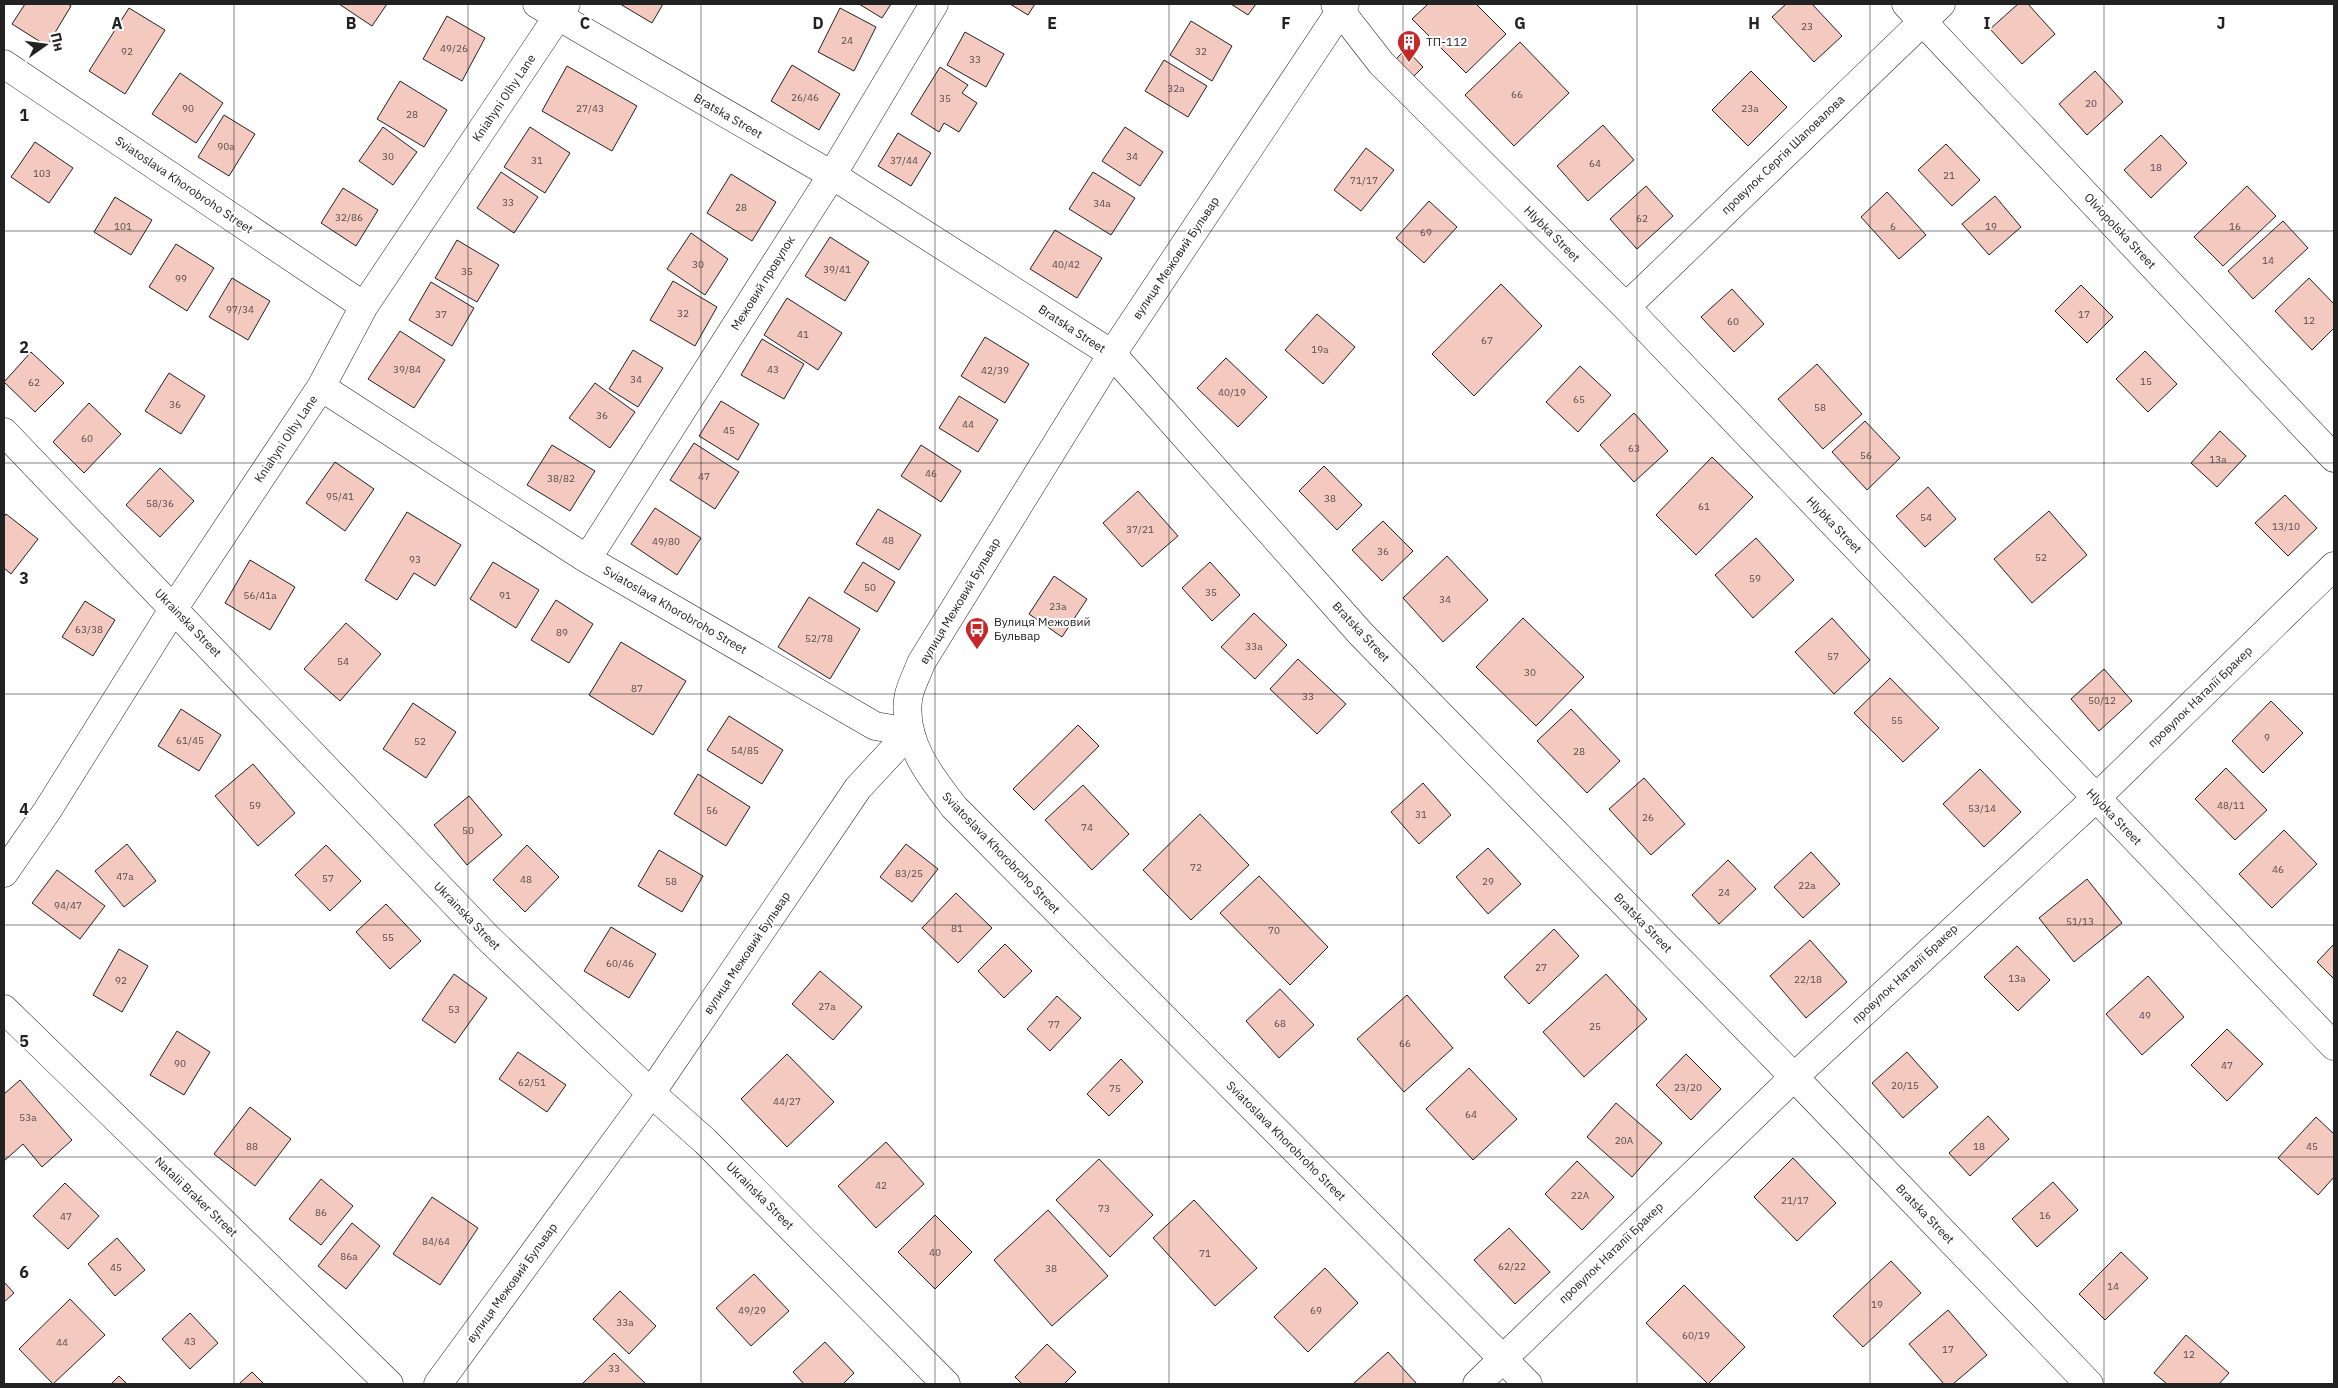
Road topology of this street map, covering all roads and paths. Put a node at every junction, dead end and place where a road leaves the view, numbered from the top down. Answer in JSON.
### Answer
{"nodes":[{"id":1,"x":934,"y":4,"type":"edge"},
{"id":2,"x":1340,"y":6,"type":"edge"},
{"id":3,"x":553,"y":8,"type":"edge"},
{"id":4,"x":1923,"y":10,"type":"edge"},
{"id":5,"x":4,"y":64,"type":"edge"},
{"id":6,"x":832,"y":175,"type":"junction"},
{"id":7,"x":364,"y":306,"type":"junction"},
{"id":8,"x":1626,"y":307,"type":"junction"},
{"id":9,"x":1112,"y":354,"type":"junction"},
{"id":10,"x":321,"y":387,"type":"junction"},
{"id":11,"x":4,"y":432,"type":"edge"},
{"id":12,"x":2334,"y":458,"type":"edge"},
{"id":13,"x":587,"y":559,"type":"junction"},
{"id":14,"x":2334,"y":566,"type":"edge"},
{"id":15,"x":174,"y":608,"type":"junction"},
{"id":16,"x":910,"y":732,"type":"junction"},
{"id":17,"x":2096,"y":798,"type":"junction"},
{"id":18,"x":4,"y":873,"type":"edge"},
{"id":19,"x":4,"y":1010,"type":"edge"},
{"id":20,"x":2334,"y":1046,"type":"edge"},
{"id":21,"x":1794,"y":1077,"type":"junction"},
{"id":22,"x":651,"y":1094,"type":"junction"},
{"id":23,"x":1502,"y":1358,"type":"junction"},
{"id":24,"x":389,"y":1384,"type":"edge"},
{"id":25,"x":438,"y":1384,"type":"edge"},
{"id":26,"x":946,"y":1384,"type":"edge"},
{"id":27,"x":1477,"y":1384,"type":"edge"},
{"id":28,"x":1528,"y":1384,"type":"edge"},
{"id":29,"x":2089,"y":1384,"type":"edge"}],
"edges":[{"from":1,"to":6,"type":"street","name":"Межовий провулок"},
{"from":2,"to":8,"type":"street","name":"Hlybka Street"},
{"from":2,"to":9,"type":"street","name":"вулиця Межовий Бульвар"},
{"from":3,"to":6,"type":"street","name":"Bratska Street"},
{"from":3,"to":7,"type":"street","name":"Kniahyni Olhy Lane"},
{"from":4,"to":8,"type":"street","name":"провулок Сергія Шаповалова"},
{"from":4,"to":12,"type":"street","name":"Olviopolska Street"},
{"from":5,"to":7,"type":"street","name":"Sviatoslava Khorobroho Street"},
{"from":6,"to":9,"type":"street","name":"Bratska Street"},
{"from":6,"to":13,"type":"street","name":"Межовий провулок"},
{"from":7,"to":10,"type":"street","name":"Kniahyni Olhy Lane"},
{"from":8,"to":17,"type":"street","name":"Hlybka Street"},
{"from":9,"to":16,"type":"street","name":"вулиця Межовий Бульвар"},
{"from":9,"to":21,"type":"street","name":"Bratska Street"},
{"from":10,"to":13,"type":"street","name":"Sviatoslava Khorobroho Street"},
{"from":10,"to":15,"type":"street","name":"Kniahyni Olhy Lane"},
{"from":11,"to":15,"type":"street","name":"Ukrainska Street"},
{"from":13,"to":16,"type":"street","name":"Sviatoslava Khorobroho Street"},
{"from":14,"to":17,"type":"street","name":"провулок Наталії Бракер"},
{"from":15,"to":18,"type":"street","name":"Kniahyni Olhy Lane"},
{"from":15,"to":22,"type":"street","name":"Ukrainska Street"},
{"from":16,"to":22,"type":"street","name":"вулиця Межовий Бульвар"},
{"from":16,"to":23,"type":"street","name":"Sviatoslava Khorobroho Street"},
{"from":17,"to":20,"type":"street","name":"Hlybka Street"},
{"from":17,"to":21,"type":"street","name":"провулок Наталії Бракер"},
{"from":19,"to":24,"type":"street","name":"Natalii Braker Street"},
{"from":21,"to":23,"type":"street","name":"провулок Наталії Бракер"},
{"from":21,"to":29,"type":"street","name":"Bratska Street"},
{"from":22,"to":25,"type":"street","name":"вулиця Межовий Бульвар"},
{"from":22,"to":26,"type":"street","name":"Ukrainska Street"},
{"from":23,"to":27,"type":"street","name":"провулок Наталії Бракер"},
{"from":23,"to":28,"type":"street","name":"Sviatoslava Khorobroho Street"}]}
